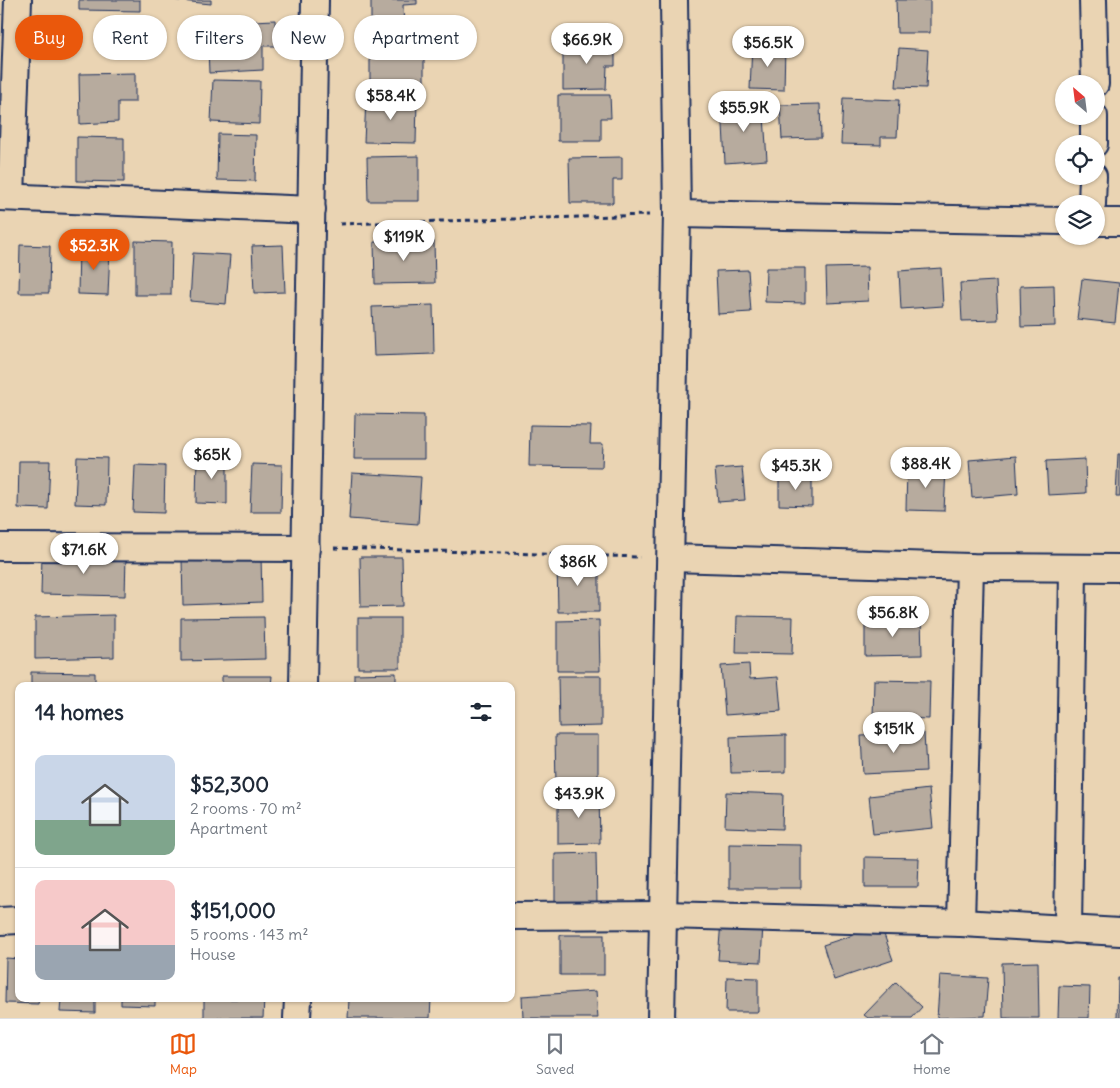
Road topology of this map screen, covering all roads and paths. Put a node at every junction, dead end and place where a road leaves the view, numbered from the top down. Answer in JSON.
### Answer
{"nodes":[{"id":1,"x":18,"y":0,"type":"edge"},
{"id":2,"x":315,"y":0,"type":"edge"},
{"id":3,"x":674,"y":0,"type":"edge"},
{"id":4,"x":1093,"y":0,"type":"edge"},
{"id":5,"x":1095,"y":75,"type":"edge"},
{"id":6,"x":5,"y":197,"type":"edge"},
{"id":7,"x":677,"y":214,"type":"junction"},
{"id":8,"x":312,"y":217,"type":"junction"},
{"id":9,"x":1055,"y":221,"type":"edge"},
{"id":10,"x":1105,"y":222,"type":"edge"},
{"id":11,"x":1120,"y":222,"type":"edge"},
{"id":12,"x":0,"y":547,"type":"edge"},
{"id":13,"x":306,"y":548,"type":"junction"},
{"id":14,"x":671,"y":558,"type":"junction"},
{"id":15,"x":970,"y":568,"type":"junction"},
{"id":16,"x":1074,"y":568,"type":"junction"},
{"id":17,"x":1120,"y":568,"type":"edge"},
{"id":18,"x":303,"y":682,"type":"edge"},
{"id":19,"x":664,"y":915,"type":"junction"},
{"id":20,"x":515,"y":916,"type":"edge"},
{"id":21,"x":15,"y":920,"type":"edge"},
{"id":22,"x":0,"y":921,"type":"edge"},
{"id":23,"x":960,"y":923,"type":"junction"},
{"id":24,"x":1068,"y":930,"type":"junction"},
{"id":25,"x":1120,"y":932,"type":"edge"},
{"id":26,"x":298,"y":1002,"type":"edge"},
{"id":27,"x":297,"y":1018,"type":"edge"},
{"id":28,"x":661,"y":1018,"type":"edge"}],
"edges":[{"from":1,"to":6,"type":"street"},
{"from":2,"to":8,"type":"street"},
{"from":3,"to":7,"type":"street"},
{"from":4,"to":5,"type":"street"},
{"from":6,"to":8,"type":"street"},
{"from":7,"to":8,"type":"path"},
{"from":7,"to":9,"type":"street"},
{"from":7,"to":14,"type":"street"},
{"from":8,"to":13,"type":"street"},
{"from":10,"to":11,"type":"street"},
{"from":12,"to":13,"type":"street"},
{"from":13,"to":14,"type":"path"},
{"from":13,"to":18,"type":"street"},
{"from":14,"to":15,"type":"street"},
{"from":14,"to":19,"type":"street"},
{"from":15,"to":16,"type":"street"},
{"from":15,"to":23,"type":"street"},
{"from":16,"to":17,"type":"street"},
{"from":16,"to":24,"type":"street"},
{"from":19,"to":20,"type":"street"},
{"from":19,"to":23,"type":"street"},
{"from":19,"to":28,"type":"street"},
{"from":21,"to":22,"type":"street"},
{"from":23,"to":24,"type":"street"},
{"from":24,"to":25,"type":"street"},
{"from":26,"to":27,"type":"street"}]}
